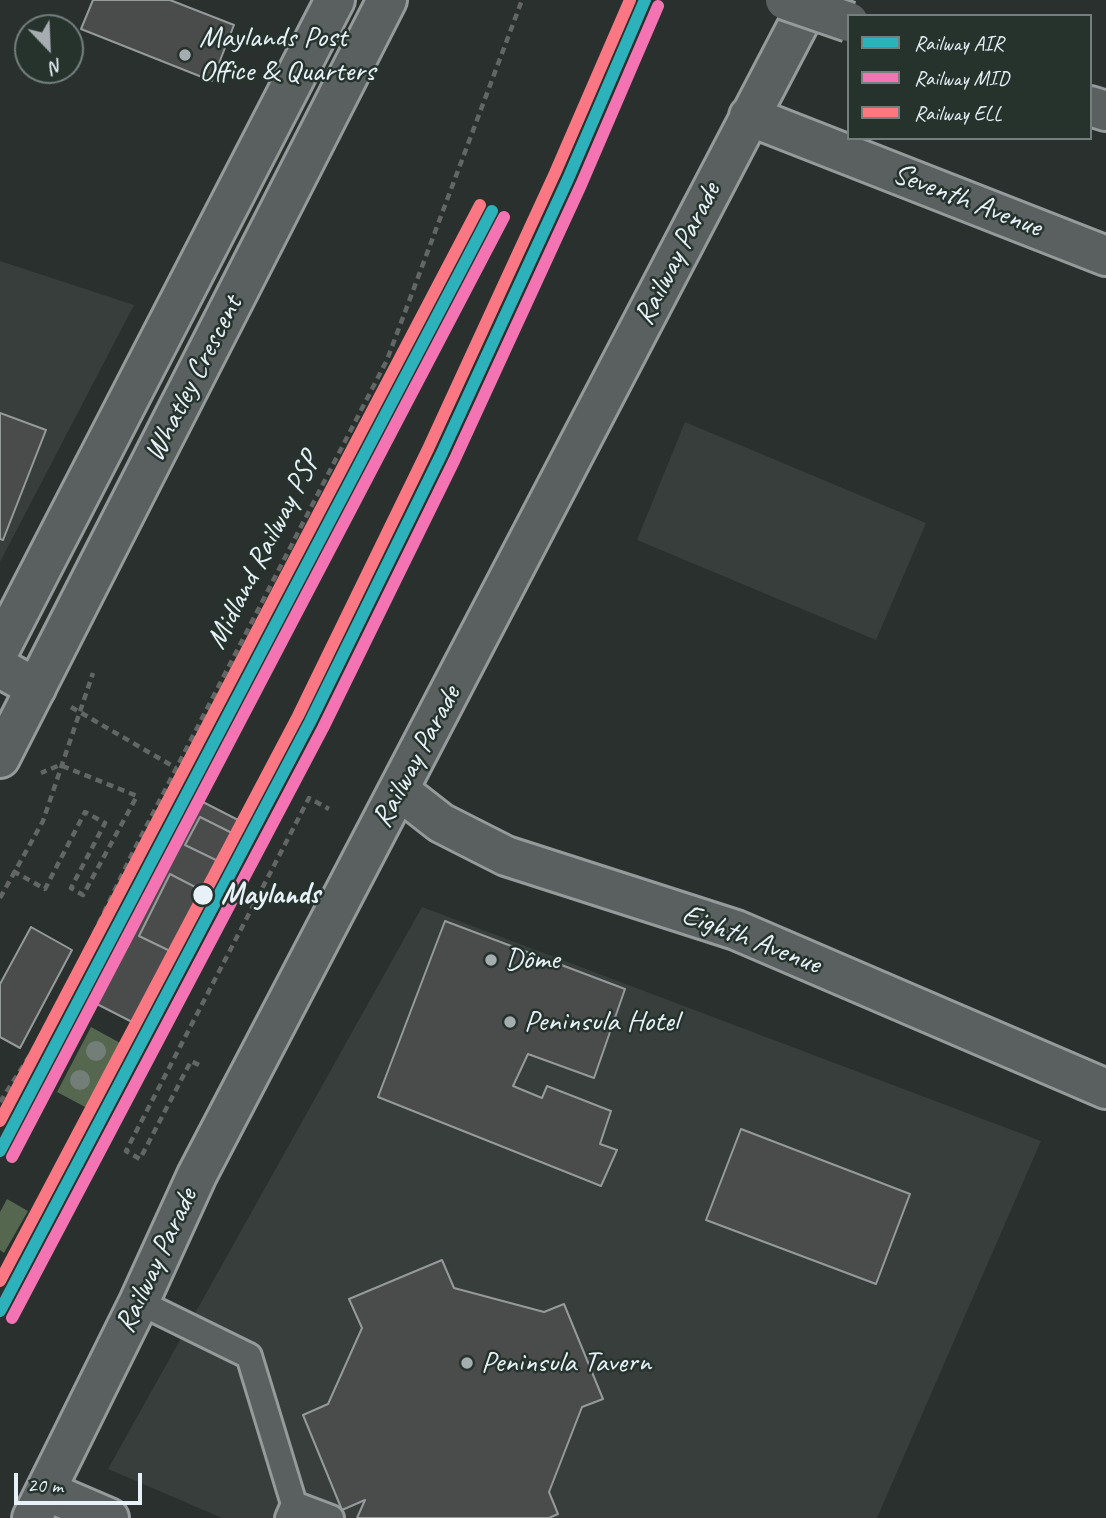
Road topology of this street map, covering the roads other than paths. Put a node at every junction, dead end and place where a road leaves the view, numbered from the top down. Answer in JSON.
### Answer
{"nodes":[{"id":1,"x":785,"y":0,"type":"edge"},
{"id":2,"x":811,"y":0,"type":"edge"},
{"id":3,"x":330,"y":1,"type":"edge"},
{"id":4,"x":380,"y":12,"type":"edge"},
{"id":5,"x":847,"y":21,"type":"edge"},
{"id":6,"x":749,"y":116,"type":"junction"},
{"id":7,"x":1106,"y":256,"type":"edge"},
{"id":8,"x":0,"y":649,"type":"edge"},
{"id":9,"x":0,"y":668,"type":"edge"},
{"id":10,"x":36,"y":688,"type":"junction"},
{"id":11,"x":9,"y":720,"type":"edge"},
{"id":12,"x":0,"y":758,"type":"edge"},
{"id":13,"x":400,"y":791,"type":"junction"},
{"id":14,"x":1106,"y":1089,"type":"edge"},
{"id":15,"x":139,"y":1302,"type":"junction"},
{"id":16,"x":39,"y":1504,"type":"edge"},
{"id":17,"x":291,"y":1511,"type":"edge"},
{"id":18,"x":109,"y":1518,"type":"edge"},
{"id":19,"x":331,"y":1518,"type":"edge"}],
"edges":[{"from":1,"to":5,"type":"main road","bridge":true},
{"from":2,"to":6,"type":"main road","name":"Railway Parade"},
{"from":3,"to":4,"type":"main road"},
{"from":3,"to":8,"type":"main road","name":"Whatley Crescent"},
{"from":4,"to":10,"type":"main road","name":"Whatley Crescent"},
{"from":6,"to":7,"type":"main road","name":"Seventh Avenue"},
{"from":6,"to":13,"type":"main road","name":"Railway Parade"},
{"from":9,"to":10,"type":"main road"},
{"from":10,"to":11,"type":"main road","name":"Whatley Crescent"},
{"from":11,"to":12,"type":"main road","name":"Whatley Crescent"},
{"from":13,"to":14,"type":"main road","name":"Eighth Avenue"},
{"from":13,"to":15,"type":"main road","name":"Railway Parade"},
{"from":15,"to":16,"type":"main road","name":"Railway Parade"},
{"from":15,"to":17,"type":"lane"},
{"from":16,"to":18,"type":"main road"},
{"from":17,"to":19,"type":"lane"}]}
